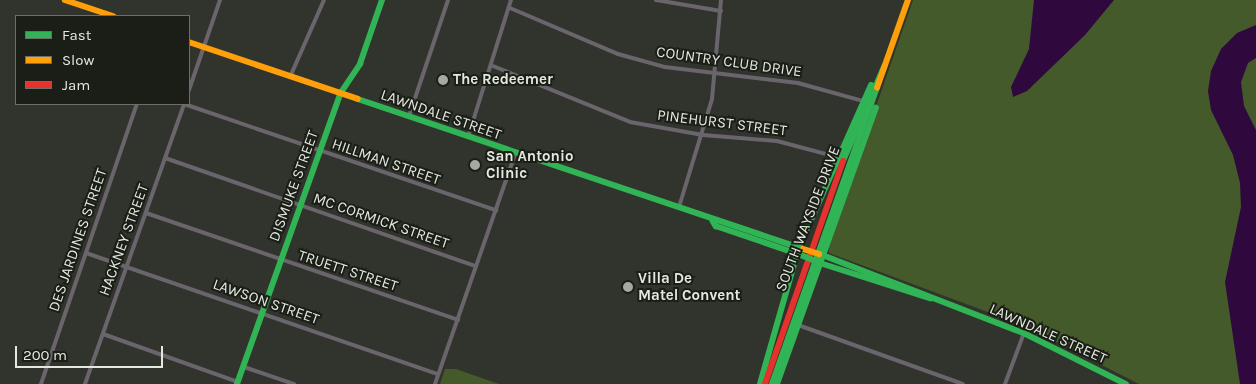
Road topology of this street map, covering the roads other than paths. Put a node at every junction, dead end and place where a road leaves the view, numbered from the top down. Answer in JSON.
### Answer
{"nodes":[{"id":1,"x":65,"y":0,"type":"edge"},
{"id":2,"x":220,"y":0,"type":"edge"},
{"id":3,"x":324,"y":0,"type":"edge"},
{"id":4,"x":382,"y":0,"type":"edge"},
{"id":5,"x":448,"y":0,"type":"edge"},
{"id":6,"x":512,"y":0,"type":"edge"},
{"id":7,"x":656,"y":0,"type":"edge"},
{"id":8,"x":721,"y":0,"type":"edge"},
{"id":9,"x":908,"y":0,"type":"edge"},
{"id":10,"x":510,"y":8,"type":"junction"},
{"id":11,"x":721,"y":11,"type":"junction"},
{"id":12,"x":110,"y":15,"type":"edge"},
{"id":13,"x":190,"y":42,"type":"edge"},
{"id":14,"x":204,"y":47,"type":"junction"},
{"id":15,"x":493,"y":66,"type":"junction"},
{"id":16,"x":884,"y":68,"type":"junction"},
{"id":17,"x":716,"y":73,"type":"junction"},
{"id":18,"x":877,"y":76,"type":"junction"},
{"id":19,"x":290,"y":77,"type":"junction"},
{"id":20,"x":883,"y":82,"type":"junction"},
{"id":21,"x":190,"y":87,"type":"edge"},
{"id":22,"x":340,"y":94,"type":"junction"},
{"id":23,"x":863,"y":101,"type":"junction"},
{"id":24,"x":137,"y":105,"type":"edge"},
{"id":25,"x":184,"y":105,"type":"edge"},
{"id":26,"x":187,"y":105,"type":"edge"},
{"id":27,"x":408,"y":117,"type":"junction"},
{"id":28,"x":703,"y":135,"type":"junction"},
{"id":29,"x":468,"y":138,"type":"junction"},
{"id":30,"x":320,"y":152,"type":"junction"},
{"id":31,"x":515,"y":154,"type":"junction"},
{"id":32,"x":837,"y":157,"type":"junction"},
{"id":33,"x":165,"y":158,"type":"junction"},
{"id":34,"x":301,"y":206,"type":"junction"},
{"id":35,"x":678,"y":209,"type":"junction"},
{"id":36,"x":496,"y":210,"type":"junction"},
{"id":37,"x":146,"y":213,"type":"junction"},
{"id":38,"x":713,"y":221,"type":"junction"},
{"id":39,"x":735,"y":224,"type":"junction"},
{"id":40,"x":732,"y":232,"type":"junction"},
{"id":41,"x":801,"y":248,"type":"junction"},
{"id":42,"x":86,"y":253,"type":"junction"},
{"id":43,"x":799,"y":255,"type":"junction"},
{"id":44,"x":821,"y":255,"type":"junction"},
{"id":45,"x":280,"y":261,"type":"junction"},
{"id":46,"x":818,"y":262,"type":"junction"},
{"id":47,"x":126,"y":266,"type":"junction"},
{"id":48,"x":476,"y":266,"type":"junction"},
{"id":49,"x":893,"y":280,"type":"junction"},
{"id":50,"x":890,"y":288,"type":"junction"},
{"id":51,"x":932,"y":298,"type":"junction"},
{"id":52,"x":263,"y":313,"type":"junction"},
{"id":53,"x":458,"y":320,"type":"junction"},
{"id":54,"x":796,"y":324,"type":"junction"},
{"id":55,"x":1024,"y":333,"type":"junction"},
{"id":56,"x":103,"y":334,"type":"junction"},
{"id":57,"x":244,"y":367,"type":"junction"},
{"id":58,"x":438,"y":374,"type":"junction"},
{"id":59,"x":238,"y":383,"type":"edge"},
{"id":60,"x":41,"y":384,"type":"edge"},
{"id":61,"x":85,"y":384,"type":"edge"},
{"id":62,"x":294,"y":384,"type":"edge"},
{"id":63,"x":434,"y":384,"type":"edge"},
{"id":64,"x":760,"y":384,"type":"edge"},
{"id":65,"x":765,"y":384,"type":"edge"},
{"id":66,"x":772,"y":384,"type":"edge"},
{"id":67,"x":777,"y":384,"type":"edge"},
{"id":68,"x":963,"y":384,"type":"edge"},
{"id":69,"x":1005,"y":384,"type":"edge"},
{"id":70,"x":1126,"y":384,"type":"edge"}],
"edges":[{"from":1,"to":12,"type":"main road"},
{"from":2,"to":14,"type":"street"},
{"from":3,"to":19,"type":"street"},
{"from":4,"to":22,"type":"main road","name":"DISMUKE STREET"},
{"from":5,"to":27,"type":"street"},
{"from":6,"to":10,"type":"street"},
{"from":7,"to":11,"type":"street"},
{"from":8,"to":11,"type":"street"},
{"from":9,"to":16,"type":"main road","name":"SOUTH WAYSIDE DRIVE"},
{"from":10,"to":15,"type":"street"},
{"from":10,"to":17,"type":"street","name":"COUNTRY CLUB DRIVE"},
{"from":11,"to":17,"type":"street"},
{"from":13,"to":14,"type":"main road","name":"LAWNDALE STREET"},
{"from":14,"to":19,"type":"main road","name":"LAWNDALE STREET"},
{"from":14,"to":21,"type":"street"},
{"from":15,"to":28,"type":"street","name":"PINEHURST STREET"},
{"from":15,"to":29,"type":"street"},
{"from":16,"to":18,"type":"main road","name":"SOUTH WAYSIDE DRIVE"},
{"from":16,"to":20,"type":"main road","name":"SOUTH WAYSIDE DRIVE"},
{"from":17,"to":23,"type":"street","name":"COUNTRY CLUB DRIVE"},
{"from":17,"to":28,"type":"street"},
{"from":18,"to":23,"type":"main road"},
{"from":18,"to":65,"type":"main road","name":"SOUTH WAYSIDE DRIVE"},
{"from":19,"to":22,"type":"main road","name":"LAWNDALE STREET"},
{"from":20,"to":44,"type":"main road"},
{"from":20,"to":66,"type":"main road","name":"SOUTH WAYSIDE DRIVE"},
{"from":22,"to":27,"type":"main road","name":"LAWNDALE STREET"},
{"from":22,"to":30,"type":"main road","name":"DISMUKE STREET"},
{"from":23,"to":32,"type":"main road"},
{"from":24,"to":42,"type":"street","name":"DES JARDINES STREET"},
{"from":25,"to":33,"type":"street","name":"HACKNEY STREET"},
{"from":26,"to":30,"type":"street","name":"HILLMAN STREET"},
{"from":27,"to":29,"type":"main road","name":"LAWNDALE STREET"},
{"from":28,"to":32,"type":"street","name":"PINEHURST STREET"},
{"from":28,"to":35,"type":"street"},
{"from":29,"to":31,"type":"main road","name":"LAWNDALE STREET"},
{"from":30,"to":34,"type":"main road","name":"DISMUKE STREET"},
{"from":30,"to":36,"type":"street","name":"HILLMAN STREET"},
{"from":31,"to":35,"type":"main road","name":"LAWNDALE STREET"},
{"from":31,"to":36,"type":"street"},
{"from":32,"to":41,"type":"main road"},
{"from":33,"to":34,"type":"street","name":"MC CORMICK STREET"},
{"from":33,"to":37,"type":"street","name":"HACKNEY STREET"},
{"from":34,"to":45,"type":"main road","name":"DISMUKE STREET"},
{"from":34,"to":48,"type":"street","name":"MC CORMICK STREET"},
{"from":35,"to":38,"type":"main road","name":"LAWNDALE STREET"},
{"from":36,"to":48,"type":"street"},
{"from":37,"to":45,"type":"street","name":"TRUETT STREET"},
{"from":37,"to":47,"type":"street","name":"HACKNEY STREET"},
{"from":38,"to":39,"type":"main road","name":"LAWNDALE STREET"},
{"from":38,"to":40,"type":"main road","name":"LAWNDALE STREET"},
{"from":39,"to":40,"type":"main road"},
{"from":39,"to":41,"type":"main road","name":"LAWNDALE STREET"},
{"from":40,"to":43,"type":"main road","name":"LAWNDALE STREET"},
{"from":41,"to":43,"type":"main road"},
{"from":41,"to":44,"type":"main road","name":"LAWNDALE STREET","bridge":true},
{"from":42,"to":47,"type":"street","name":"LAWSON STREET"},
{"from":42,"to":60,"type":"street","name":"DES JARDINES STREET"},
{"from":43,"to":46,"type":"main road","name":"LAWNDALE STREET","bridge":true},
{"from":43,"to":64,"type":"main road"},
{"from":44,"to":46,"type":"main road"},
{"from":44,"to":49,"type":"main road","name":"LAWNDALE STREET"},
{"from":45,"to":52,"type":"main road","name":"DISMUKE STREET"},
{"from":45,"to":53,"type":"street","name":"TRUETT STREET"},
{"from":46,"to":50,"type":"main road","name":"LAWNDALE STREET"},
{"from":46,"to":54,"type":"main road"},
{"from":47,"to":52,"type":"street","name":"LAWSON STREET"},
{"from":47,"to":56,"type":"street","name":"HACKNEY STREET"},
{"from":48,"to":53,"type":"street"},
{"from":49,"to":50,"type":"main road"},
{"from":49,"to":51,"type":"main road","name":"LAWNDALE STREET"},
{"from":50,"to":51,"type":"main road","name":"LAWNDALE STREET"},
{"from":51,"to":55,"type":"main road","name":"LAWNDALE STREET"},
{"from":52,"to":57,"type":"main road","name":"DISMUKE STREET"},
{"from":52,"to":58,"type":"street","name":"LAWSON STREET"},
{"from":53,"to":58,"type":"street"},
{"from":54,"to":67,"type":"main road"},
{"from":54,"to":68,"type":"street"},
{"from":55,"to":69,"type":"street"},
{"from":55,"to":70,"type":"main road","name":"LAWNDALE STREET"},
{"from":56,"to":59,"type":"street"},
{"from":56,"to":61,"type":"street","name":"HACKNEY STREET"},
{"from":57,"to":59,"type":"main road","name":"DISMUKE STREET"},
{"from":57,"to":62,"type":"street"},
{"from":58,"to":63,"type":"street"}]}
